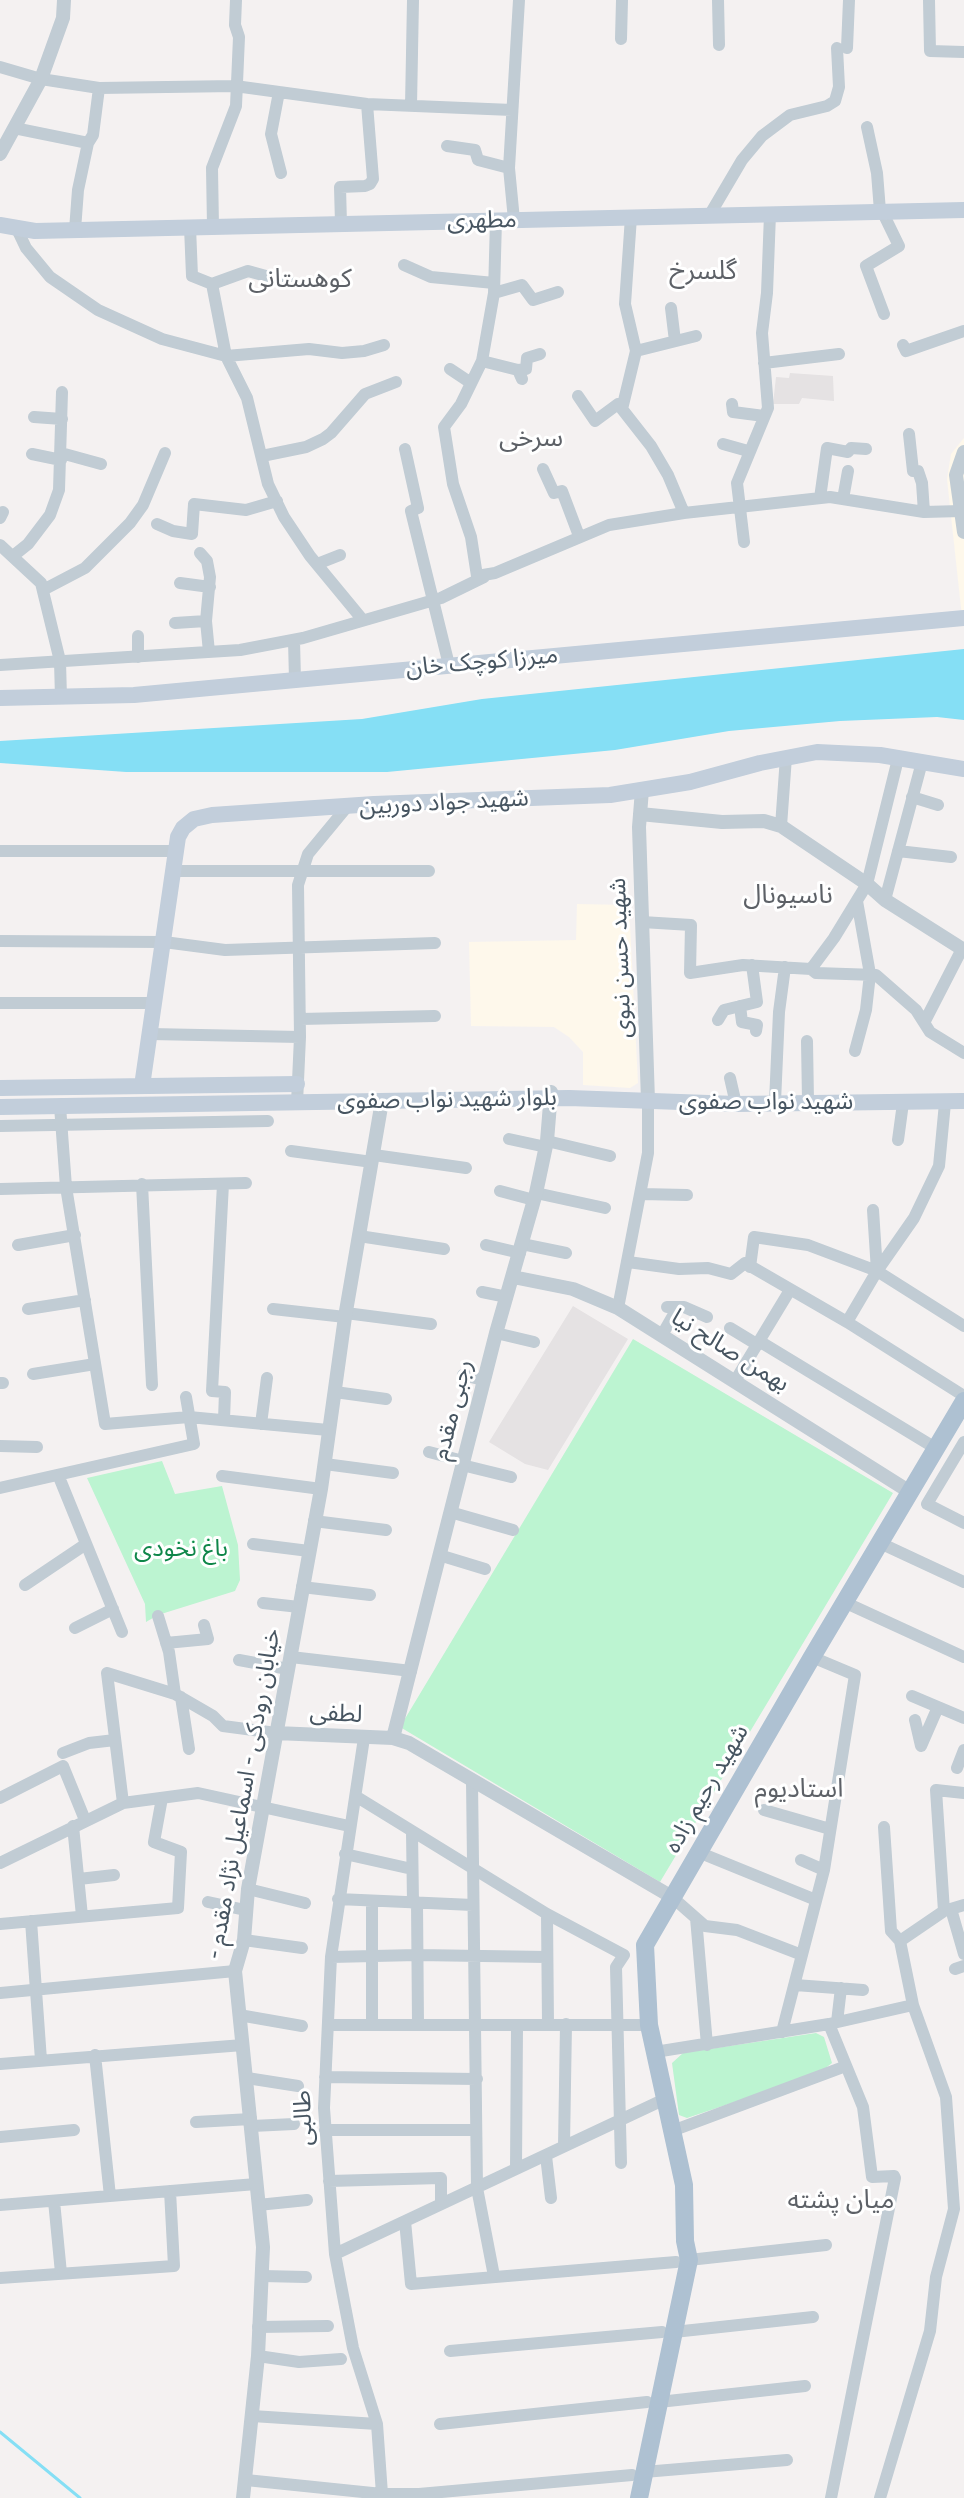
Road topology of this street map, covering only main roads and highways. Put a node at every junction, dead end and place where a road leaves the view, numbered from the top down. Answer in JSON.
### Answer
{"nodes":[{"id":1,"x":964,"y":210,"type":"edge"},
{"id":2,"x":8,"y":226,"type":"edge"},
{"id":3,"x":964,"y":618,"type":"edge"},
{"id":4,"x":0,"y":698,"type":"edge"},
{"id":5,"x":964,"y":769,"type":"edge"},
{"id":6,"x":142,"y":1086,"type":"junction"},
{"id":7,"x":0,"y":1088,"type":"edge"},
{"id":8,"x":297,"y":1094,"type":"junction"},
{"id":9,"x":551,"y":1095,"type":"junction"},
{"id":10,"x":569,"y":1098,"type":"joint"},
{"id":11,"x":958,"y":1098,"type":"edge"},
{"id":12,"x":0,"y":1099,"type":"edge"},
{"id":13,"x":0,"y":1107,"type":"edge"},
{"id":14,"x":964,"y":1399,"type":"edge"},
{"id":15,"x":638,"y":2474,"type":"junction"},
{"id":16,"x":627,"y":2498,"type":"edge"},
{"id":17,"x":639,"y":2498,"type":"edge"}],
"edges":[{"from":1,"to":2,"type":"main road","name":"مطهری"},
{"from":3,"to":4,"type":"main road","name":"میرزا کوچک خان"},
{"from":5,"to":6,"type":"main road","name":"شهید جواد دوربین"},
{"from":6,"to":7,"type":"main road"},
{"from":6,"to":8,"type":"main road"},
{"from":8,"to":9,"type":"main road","name":"بلوار شهید نواب صفوی"},
{"from":8,"to":9,"type":"main road","name":"بلوار شهید نواب صفوی"},
{"from":8,"to":12,"type":"main road","name":"بلوار شهید نواب صفوی"},
{"from":8,"to":13,"type":"main road","name":"بلوار شهید نواب صفوی"},
{"from":9,"to":10,"type":"main road","name":"بلوار شهید نواب صفوی"},
{"from":10,"to":11,"type":"main road","name":"شهید نواب صفوی"},
{"from":14,"to":15,"type":"main road","name":"شهید رحیم زاده"},
{"from":15,"to":16,"type":"main road"},
{"from":15,"to":17,"type":"main road"}]}
